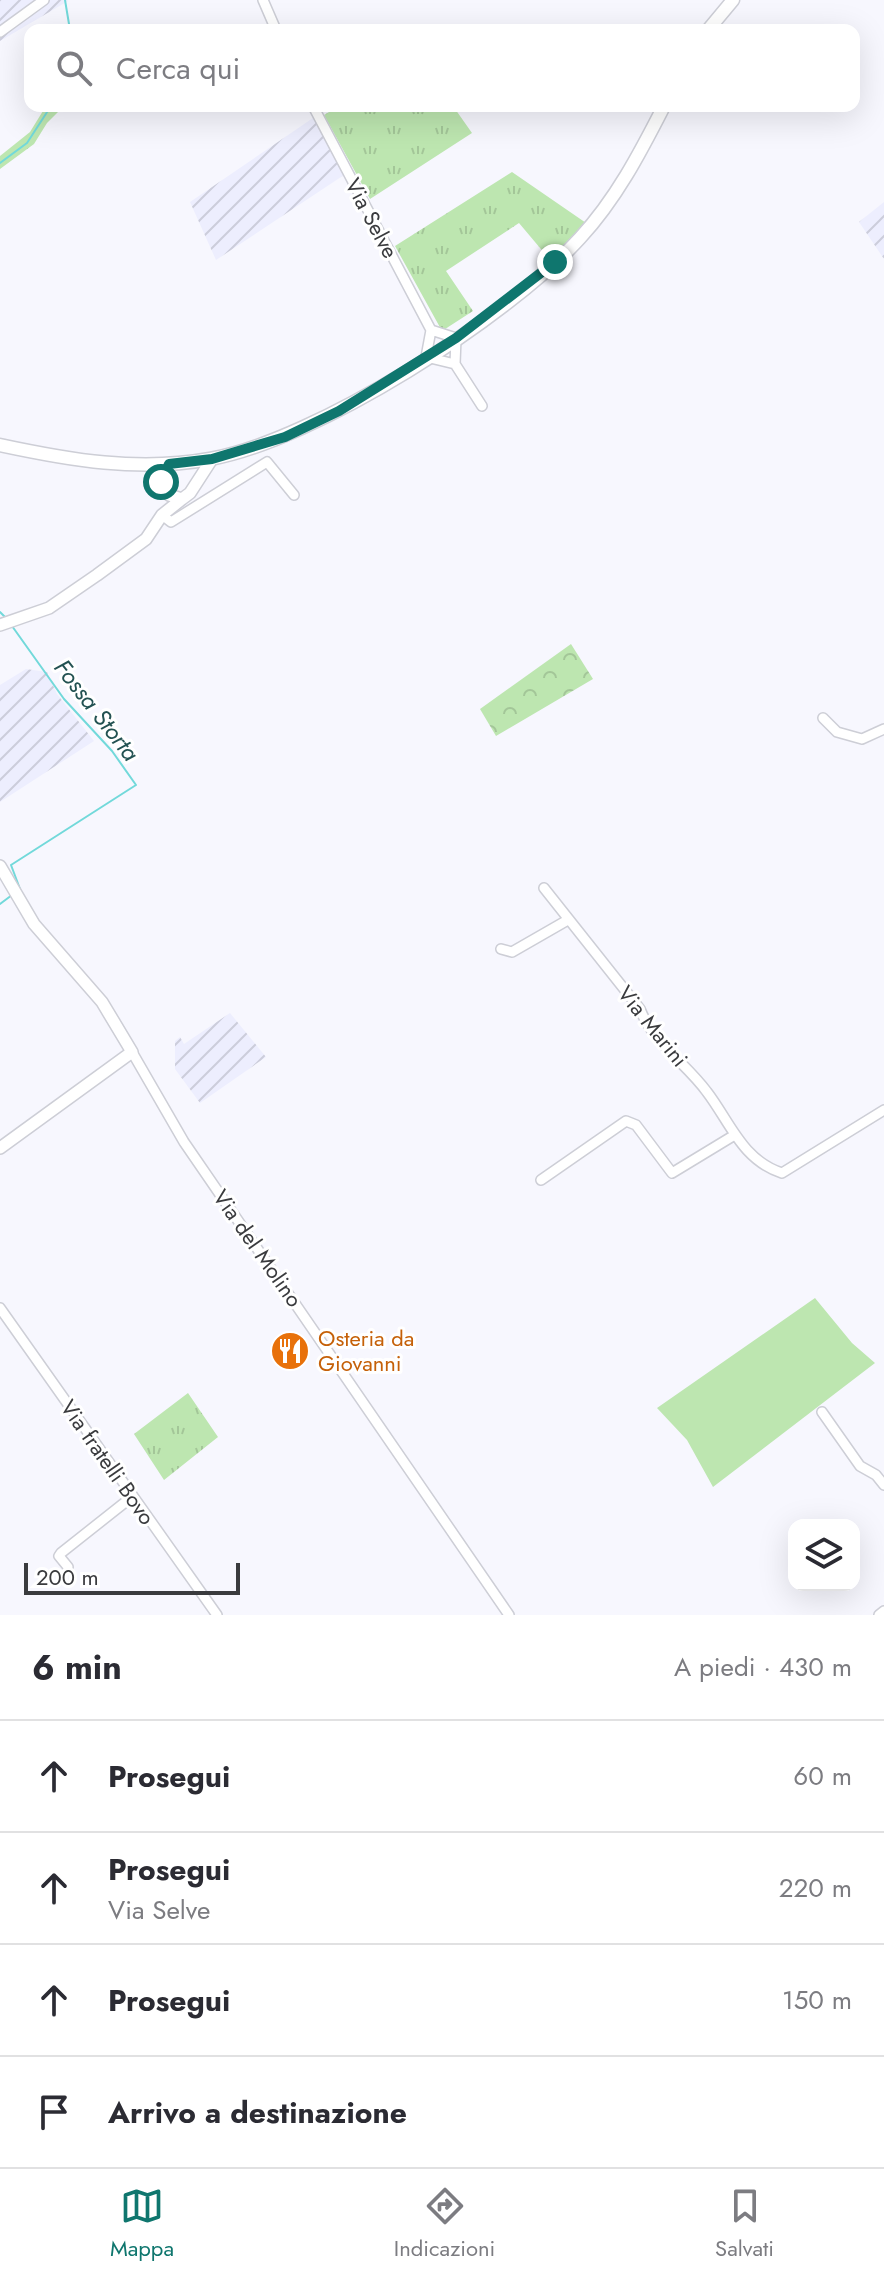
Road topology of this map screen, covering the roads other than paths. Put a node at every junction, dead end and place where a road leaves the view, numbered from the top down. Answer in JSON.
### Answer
{"nodes":[{"id":1,"x":44,"y":0,"type":"edge"},
{"id":2,"x":263,"y":0,"type":"edge"},
{"id":3,"x":733,"y":0,"type":"edge"},
{"id":4,"x":273,"y":24,"type":"edge"},
{"id":5,"x":713,"y":24,"type":"edge"},
{"id":6,"x":0,"y":32,"type":"edge"},
{"id":7,"x":316,"y":112,"type":"edge"},
{"id":8,"x":661,"y":112,"type":"edge"},
{"id":9,"x":431,"y":330,"type":"junction"},
{"id":10,"x":456,"y":338,"type":"junction"},
{"id":11,"x":426,"y":357,"type":"junction"},
{"id":12,"x":455,"y":364,"type":"junction"},
{"id":13,"x":482,"y":406,"type":"dead end"},
{"id":14,"x":0,"y":445,"type":"edge"},
{"id":15,"x":212,"y":459,"type":"junction"},
{"id":16,"x":176,"y":463,"type":"junction"},
{"id":17,"x":145,"y":465,"type":"junction"},
{"id":18,"x":196,"y":480,"type":"junction"},
{"id":19,"x":163,"y":487,"type":"junction"},
{"id":20,"x":294,"y":495,"type":"dead end"},
{"id":21,"x":182,"y":499,"type":"junction"},
{"id":22,"x":162,"y":515,"type":"junction"},
{"id":23,"x":0,"y":625,"type":"edge"},
{"id":24,"x":823,"y":718,"type":"dead end"},
{"id":25,"x":884,"y":729,"type":"edge"},
{"id":26,"x":0,"y":866,"type":"edge"},
{"id":27,"x":544,"y":888,"type":"dead end"},
{"id":28,"x":566,"y":921,"type":"junction"},
{"id":29,"x":501,"y":949,"type":"dead end"},
{"id":30,"x":132,"y":1052,"type":"junction"},
{"id":31,"x":884,"y":1110,"type":"edge"},
{"id":32,"x":733,"y":1136,"type":"junction"},
{"id":33,"x":0,"y":1148,"type":"edge"},
{"id":34,"x":541,"y":1180,"type":"dead end"},
{"id":35,"x":0,"y":1308,"type":"edge"},
{"id":36,"x":822,"y":1412,"type":"dead end"},
{"id":37,"x":884,"y":1485,"type":"edge"},
{"id":38,"x":133,"y":1496,"type":"junction"},
{"id":39,"x":68,"y":1567,"type":"dead end"},
{"id":40,"x":884,"y":1611,"type":"edge"},
{"id":41,"x":217,"y":1615,"type":"edge"},
{"id":42,"x":509,"y":1615,"type":"edge"},
{"id":43,"x":879,"y":1615,"type":"edge"}],
"edges":[{"from":1,"to":6,"type":"street"},
{"from":2,"to":4,"type":"street"},
{"from":3,"to":5,"type":"main road"},
{"from":7,"to":9,"type":"street","name":"Via Selve"},
{"from":8,"to":10,"type":"main road"},
{"from":9,"to":10,"type":"street"},
{"from":9,"to":11,"type":"street"},
{"from":10,"to":11,"type":"main road"},
{"from":10,"to":12,"type":"street"},
{"from":11,"to":12,"type":"street"},
{"from":11,"to":15,"type":"main road"},
{"from":12,"to":13,"type":"street"},
{"from":14,"to":17,"type":"main road"},
{"from":15,"to":16,"type":"main road"},
{"from":15,"to":18,"type":"street"},
{"from":16,"to":17,"type":"main road"},
{"from":16,"to":18,"type":"street"},
{"from":16,"to":19,"type":"street"},
{"from":17,"to":19,"type":"street"},
{"from":18,"to":21,"type":"street"},
{"from":19,"to":21,"type":"street"},
{"from":19,"to":22,"type":"street"},
{"from":20,"to":22,"type":"street"},
{"from":21,"to":22,"type":"street"},
{"from":22,"to":23,"type":"street"},
{"from":24,"to":25,"type":"street"},
{"from":26,"to":30,"type":"street"},
{"from":27,"to":28,"type":"street","name":"Via Marini"},
{"from":28,"to":29,"type":"street"},
{"from":28,"to":32,"type":"street","name":"Via Marini"},
{"from":30,"to":33,"type":"street"},
{"from":30,"to":42,"type":"street","name":"Via del Molino"},
{"from":31,"to":32,"type":"street","name":"Via Marini"},
{"from":32,"to":34,"type":"street"},
{"from":35,"to":38,"type":"street","name":"Via fratelli Bovo"},
{"from":36,"to":37,"type":"street"},
{"from":38,"to":39,"type":"street"},
{"from":38,"to":41,"type":"street","name":"Via fratelli Bovo"},
{"from":40,"to":43,"type":"street"}]}
